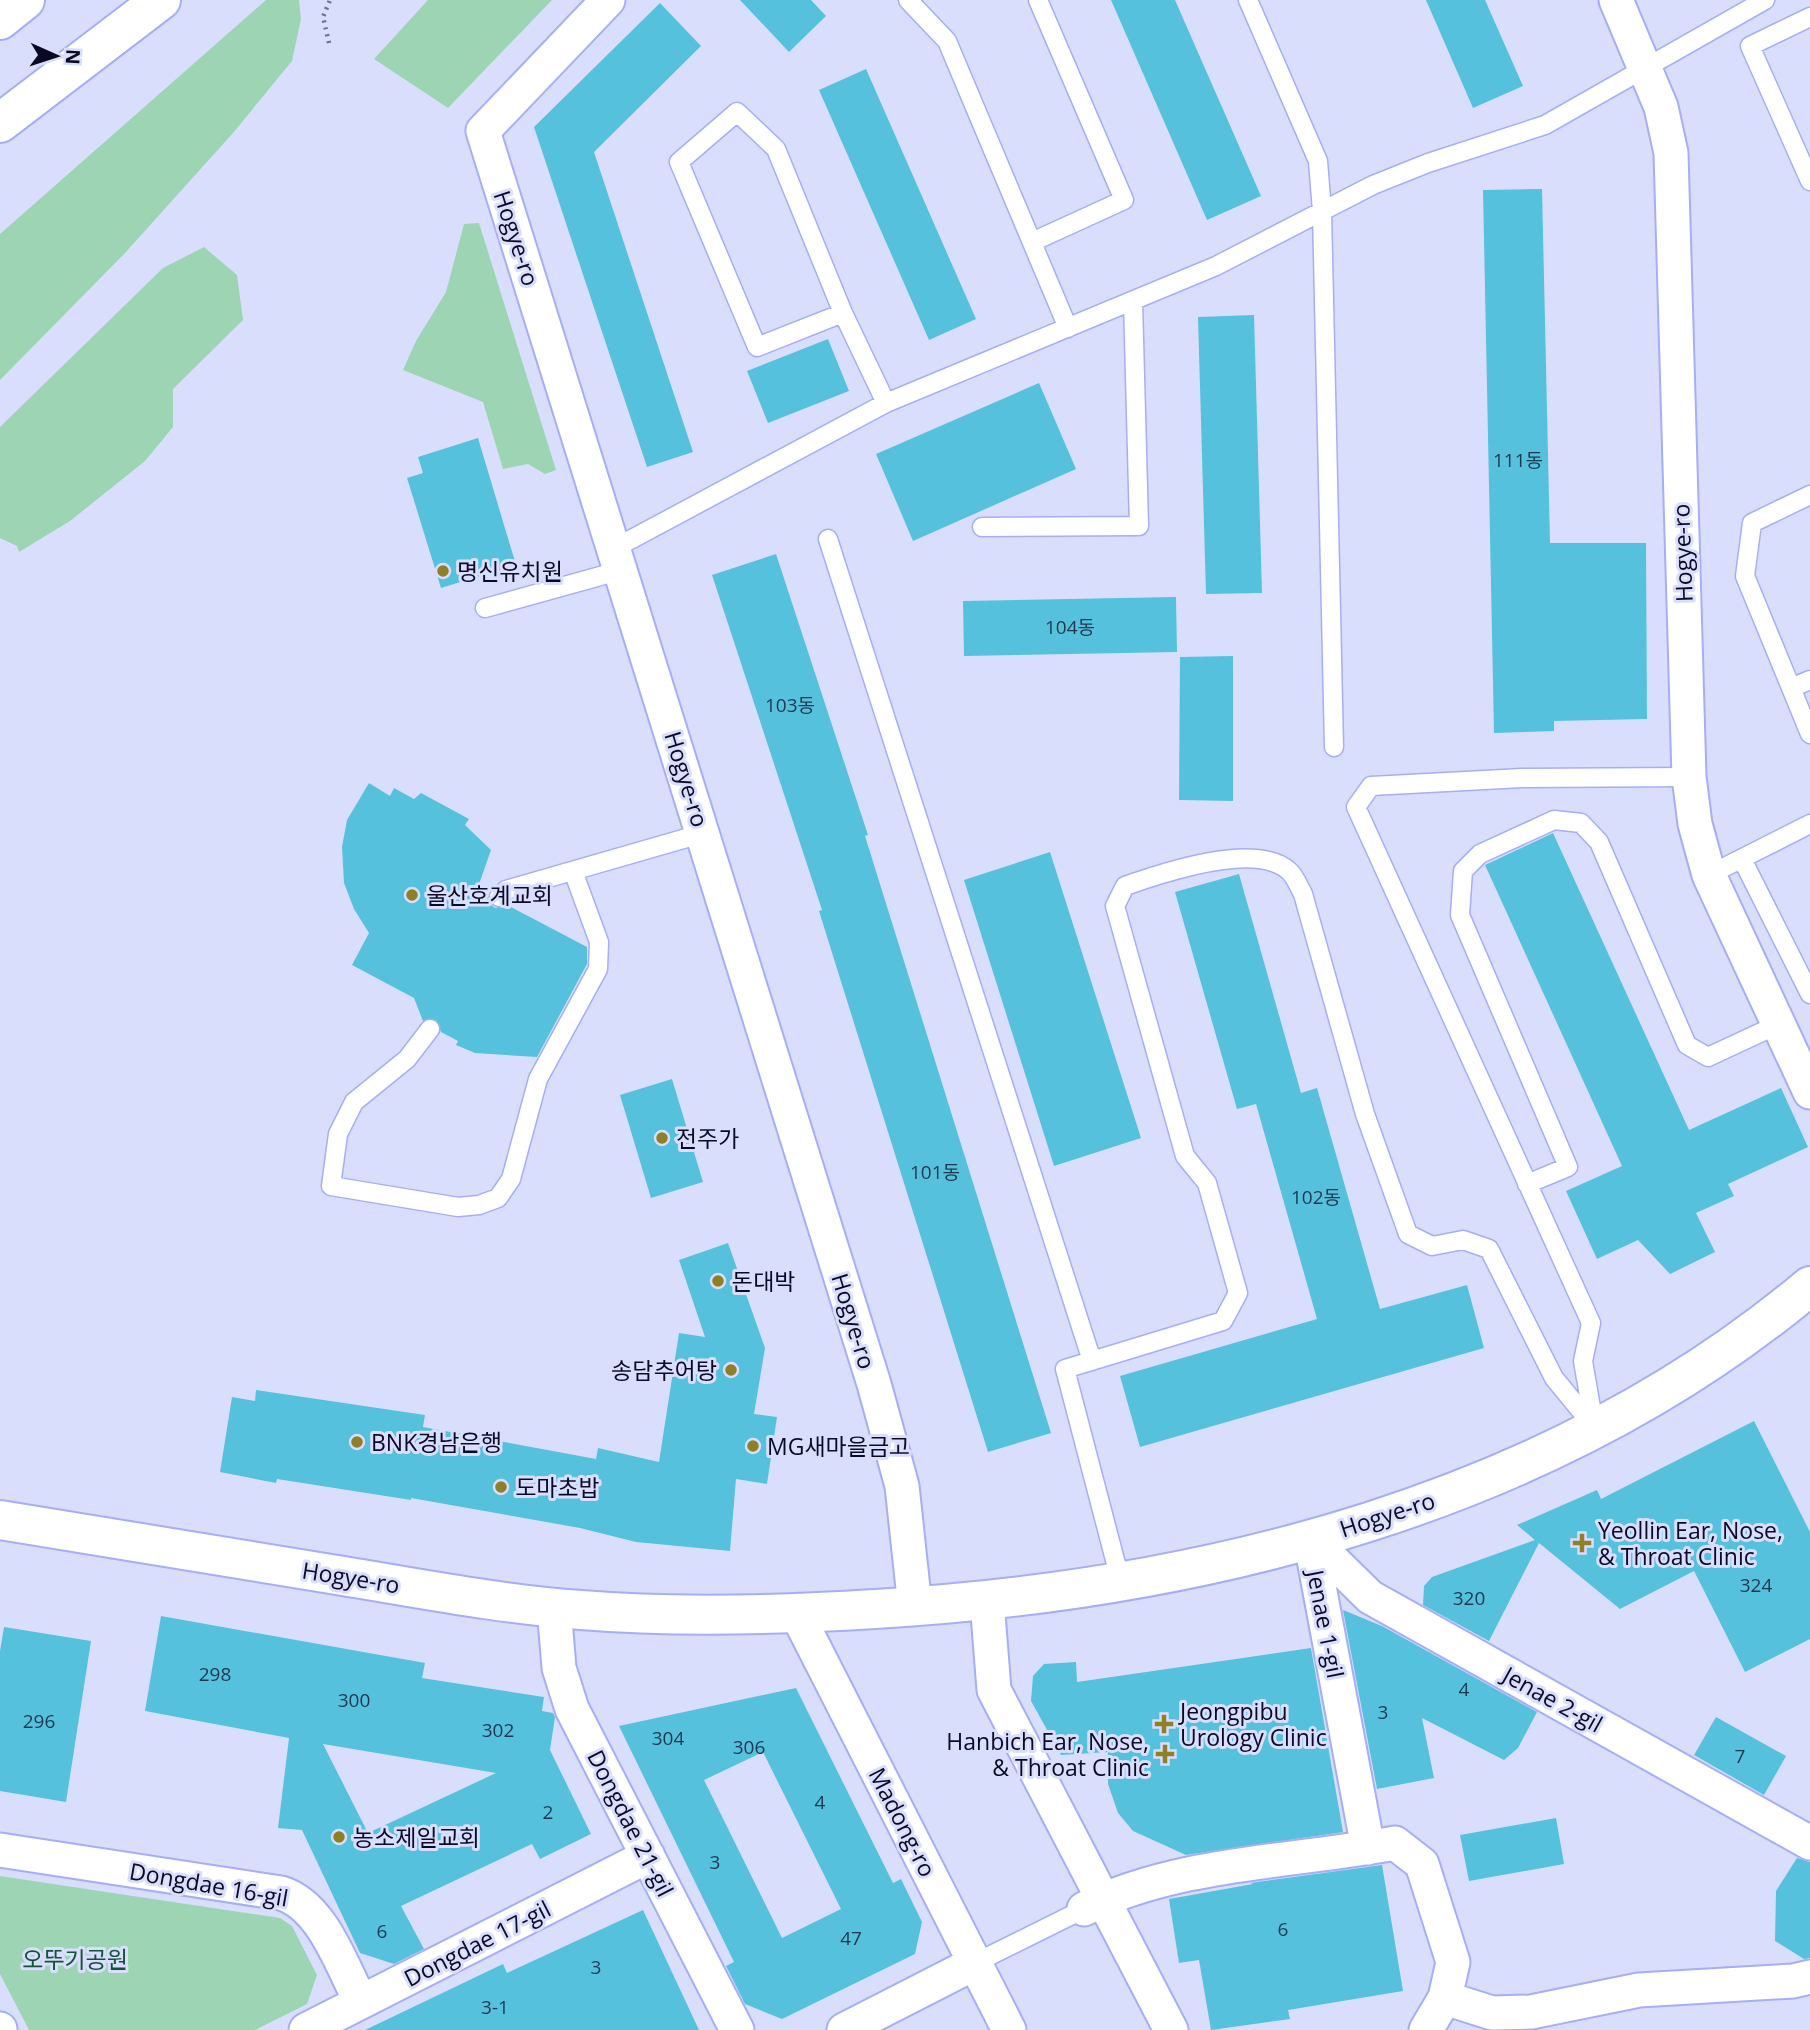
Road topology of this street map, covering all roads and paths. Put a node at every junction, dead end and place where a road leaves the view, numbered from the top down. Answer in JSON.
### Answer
{"nodes":[{"id":1,"x":25,"y":0,"type":"edge"},
{"id":2,"x":160,"y":0,"type":"edge"},
{"id":3,"x":330,"y":0,"type":"edge"},
{"id":4,"x":608,"y":0,"type":"edge"},
{"id":5,"x":908,"y":0,"type":"edge"},
{"id":6,"x":1038,"y":0,"type":"edge"},
{"id":7,"x":1248,"y":0,"type":"edge"},
{"id":8,"x":1616,"y":0,"type":"edge"},
{"id":9,"x":1765,"y":0,"type":"edge"},
{"id":10,"x":1810,"y":17,"type":"edge"},
{"id":11,"x":0,"y":20,"type":"edge"},
{"id":12,"x":329,"y":43,"type":"dead end"},
{"id":13,"x":1645,"y":67,"type":"junction"},
{"id":14,"x":0,"y":123,"type":"edge"},
{"id":15,"x":1810,"y":181,"type":"edge"},
{"id":16,"x":1322,"y":211,"type":"junction"},
{"id":17,"x":1032,"y":242,"type":"junction"},
{"id":18,"x":1133,"y":301,"type":"junction"},
{"id":19,"x":843,"y":313,"type":"junction"},
{"id":20,"x":1068,"y":328,"type":"junction"},
{"id":21,"x":886,"y":403,"type":"junction"},
{"id":22,"x":1810,"y":495,"type":"edge"},
{"id":23,"x":982,"y":527,"type":"dead end"},
{"id":24,"x":828,"y":539,"type":"dead end"},
{"id":25,"x":619,"y":559,"type":"junction"},
{"id":26,"x":485,"y":608,"type":"dead end"},
{"id":27,"x":1810,"y":680,"type":"edge"},
{"id":28,"x":1791,"y":688,"type":"junction"},
{"id":29,"x":1810,"y":734,"type":"edge"},
{"id":30,"x":1334,"y":747,"type":"dead end"},
{"id":31,"x":1689,"y":777,"type":"junction"},
{"id":32,"x":1810,"y":824,"type":"edge"},
{"id":33,"x":704,"y":833,"type":"junction"},
{"id":34,"x":1742,"y":859,"type":"junction"},
{"id":35,"x":573,"y":871,"type":"junction"},
{"id":36,"x":1709,"y":875,"type":"junction"},
{"id":37,"x":499,"y":897,"type":"dead end"},
{"id":38,"x":1810,"y":994,"type":"edge"},
{"id":39,"x":1779,"y":1024,"type":"junction"},
{"id":40,"x":430,"y":1029,"type":"dead end"},
{"id":41,"x":1810,"y":1092,"type":"edge"},
{"id":42,"x":1527,"y":1184,"type":"junction"},
{"id":43,"x":1810,"y":1286,"type":"edge"},
{"id":44,"x":1092,"y":1361,"type":"junction"},
{"id":45,"x":1595,"y":1428,"type":"junction"},
{"id":46,"x":0,"y":1520,"type":"edge"},
{"id":47,"x":1310,"y":1538,"type":"junction"},
{"id":48,"x":1121,"y":1583,"type":"junction"},
{"id":49,"x":986,"y":1601,"type":"junction"},
{"id":50,"x":554,"y":1607,"type":"junction"},
{"id":51,"x":915,"y":1607,"type":"junction"},
{"id":52,"x":797,"y":1614,"type":"junction"},
{"id":53,"x":1810,"y":1843,"type":"edge"},
{"id":54,"x":1368,"y":1848,"type":"junction"},
{"id":55,"x":0,"y":1850,"type":"edge"},
{"id":56,"x":648,"y":1857,"type":"junction"},
{"id":57,"x":1094,"y":1904,"type":"junction"},
{"id":58,"x":982,"y":1959,"type":"junction"},
{"id":59,"x":1810,"y":1977,"type":"edge"},
{"id":60,"x":1445,"y":1998,"type":"junction"},
{"id":61,"x":361,"y":2002,"type":"junction"},
{"id":62,"x":306,"y":2030,"type":"edge"},
{"id":63,"x":737,"y":2030,"type":"edge"},
{"id":64,"x":844,"y":2030,"type":"edge"},
{"id":65,"x":1009,"y":2030,"type":"edge"},
{"id":66,"x":1171,"y":2030,"type":"edge"},
{"id":67,"x":1426,"y":2030,"type":"edge"}],
"edges":[{"from":1,"to":11,"type":"street"},
{"from":2,"to":14,"type":"street"},
{"from":3,"to":12,"type":"path"},
{"from":4,"to":25,"type":"street","name":"Hogye-ro"},
{"from":5,"to":17,"type":"lane"},
{"from":6,"to":17,"type":"lane"},
{"from":7,"to":16,"type":"lane"},
{"from":8,"to":13,"type":"street","name":"Hogye-ro"},
{"from":9,"to":13,"type":"lane"},
{"from":10,"to":15,"type":"lane"},
{"from":13,"to":16,"type":"lane"},
{"from":13,"to":31,"type":"street","name":"Hogye-ro"},
{"from":16,"to":18,"type":"lane"},
{"from":16,"to":30,"type":"lane"},
{"from":17,"to":20,"type":"lane"},
{"from":18,"to":20,"type":"lane"},
{"from":18,"to":23,"type":"lane"},
{"from":19,"to":19,"type":"lane"},
{"from":19,"to":21,"type":"lane"},
{"from":20,"to":21,"type":"lane"},
{"from":21,"to":25,"type":"lane"},
{"from":22,"to":28,"type":"lane"},
{"from":24,"to":44,"type":"lane"},
{"from":25,"to":26,"type":"lane"},
{"from":25,"to":33,"type":"street","name":"Hogye-ro"},
{"from":27,"to":28,"type":"lane"},
{"from":28,"to":29,"type":"lane"},
{"from":31,"to":36,"type":"street","name":"Hogye-ro"},
{"from":31,"to":42,"type":"lane"},
{"from":32,"to":34,"type":"lane"},
{"from":33,"to":35,"type":"lane"},
{"from":33,"to":51,"type":"street","name":"Hogye-ro"},
{"from":34,"to":36,"type":"lane"},
{"from":34,"to":38,"type":"lane"},
{"from":35,"to":37,"type":"lane"},
{"from":35,"to":40,"type":"lane"},
{"from":36,"to":39,"type":"street","name":"Hogye-ro"},
{"from":39,"to":41,"type":"street","name":"Hogye-ro"},
{"from":39,"to":42,"type":"lane"},
{"from":42,"to":45,"type":"lane"},
{"from":43,"to":45,"type":"street","name":"Hogye-ro"},
{"from":44,"to":45,"type":"lane"},
{"from":44,"to":48,"type":"lane"},
{"from":45,"to":47,"type":"street","name":"Hogye-ro"},
{"from":46,"to":50,"type":"street","name":"Hogye-ro"},
{"from":47,"to":48,"type":"street","name":"Hogye-ro"},
{"from":47,"to":53,"type":"street","name":"Jenae 2-gil"},
{"from":47,"to":54,"type":"street","name":"Jenae 1-gil"},
{"from":48,"to":49,"type":"street","name":"Hogye-ro"},
{"from":49,"to":51,"type":"street","name":"Hogye-ro"},
{"from":49,"to":57,"type":"street"},
{"from":50,"to":52,"type":"street","name":"Hogye-ro"},
{"from":50,"to":56,"type":"street","name":"Dongdae 21-gil"},
{"from":51,"to":52,"type":"street","name":"Hogye-ro"},
{"from":52,"to":58,"type":"street","name":"Madong-ro"},
{"from":54,"to":57,"type":"street"},
{"from":54,"to":60,"type":"street"},
{"from":55,"to":61,"type":"street","name":"Dongdae 16-gil"},
{"from":56,"to":61,"type":"street","name":"Dongdae 17-gil"},
{"from":56,"to":63,"type":"street","name":"Dongdae 21-gil"},
{"from":57,"to":58,"type":"lane"},
{"from":57,"to":66,"type":"street"},
{"from":58,"to":64,"type":"street"},
{"from":58,"to":65,"type":"street","name":"Madong-ro"},
{"from":59,"to":60,"type":"street"},
{"from":60,"to":67,"type":"street"},
{"from":61,"to":62,"type":"street","name":"Dongdae 17-gil"}]}
